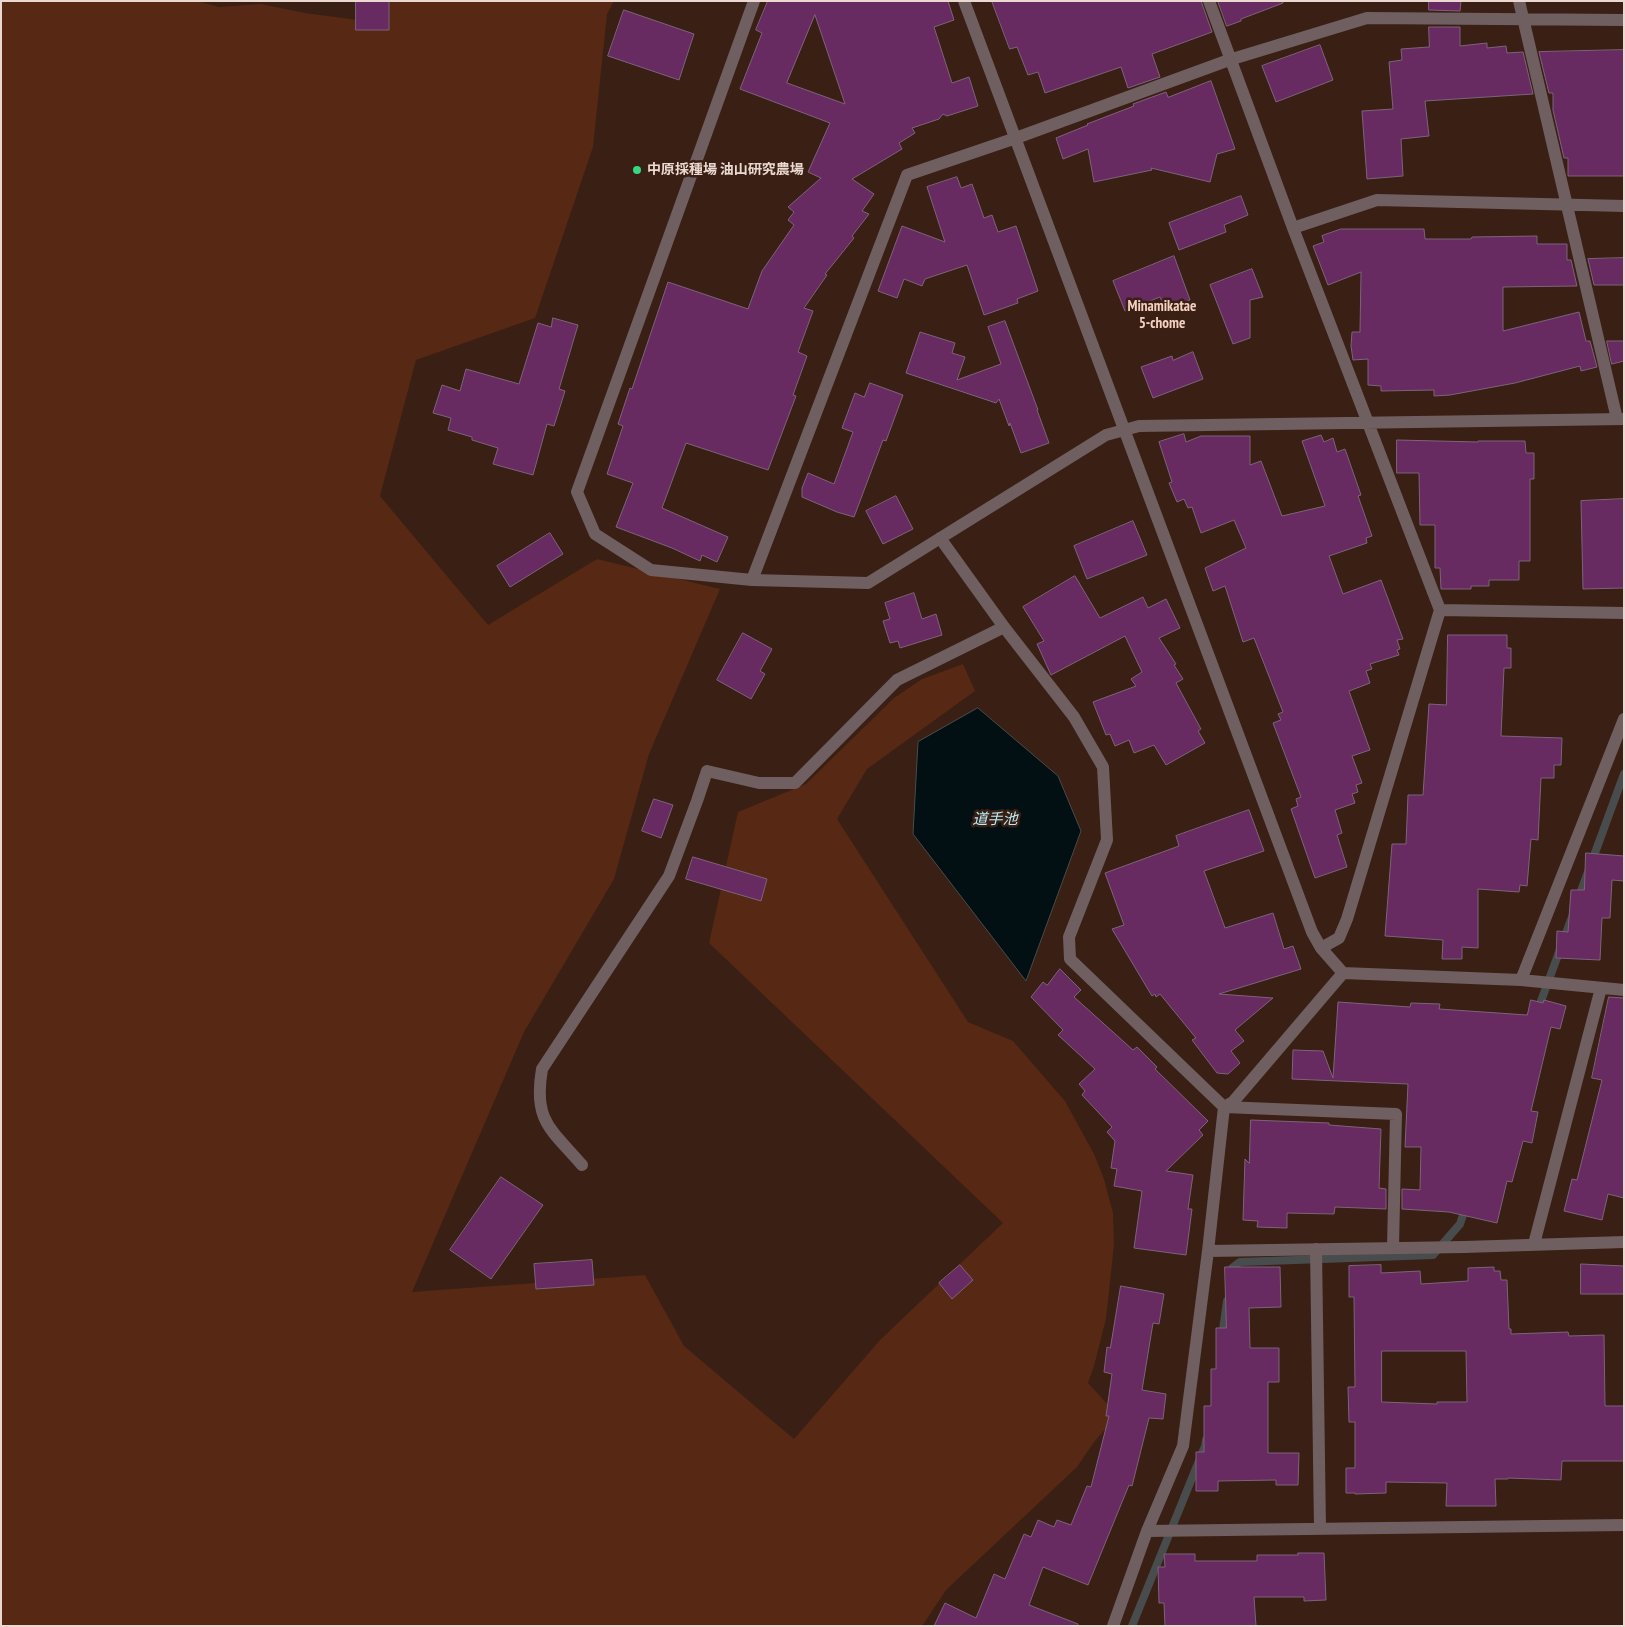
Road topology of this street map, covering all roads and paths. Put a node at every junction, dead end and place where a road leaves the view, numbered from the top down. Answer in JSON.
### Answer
{"nodes":[{"id":1,"x":754,"y":1,"type":"edge"},
{"id":2,"x":964,"y":1,"type":"edge"},
{"id":3,"x":1209,"y":1,"type":"edge"},
{"id":4,"x":1519,"y":1,"type":"edge"},
{"id":5,"x":1524,"y":19,"type":"junction"},
{"id":6,"x":1624,"y":20,"type":"edge"},
{"id":7,"x":1229,"y":60,"type":"junction"},
{"id":8,"x":1016,"y":138,"type":"junction"},
{"id":9,"x":1567,"y":205,"type":"junction"},
{"id":10,"x":1624,"y":206,"type":"edge"},
{"id":11,"x":1293,"y":228,"type":"junction"},
{"id":12,"x":1620,"y":419,"type":"edge"},
{"id":13,"x":1367,"y":422,"type":"junction"},
{"id":14,"x":1124,"y":431,"type":"junction"},
{"id":15,"x":940,"y":538,"type":"junction"},
{"id":16,"x":752,"y":580,"type":"junction"},
{"id":17,"x":1440,"y":610,"type":"junction"},
{"id":18,"x":1624,"y":613,"type":"edge"},
{"id":19,"x":1004,"y":626,"type":"junction"},
{"id":20,"x":1624,"y":719,"type":"edge"},
{"id":21,"x":1321,"y":948,"type":"junction"},
{"id":22,"x":1343,"y":973,"type":"junction"},
{"id":23,"x":1521,"y":980,"type":"junction"},
{"id":24,"x":1601,"y":988,"type":"junction"},
{"id":25,"x":1624,"y":990,"type":"edge"},
{"id":26,"x":1224,"y":1108,"type":"junction"},
{"id":27,"x":582,"y":1165,"type":"dead end"},
{"id":28,"x":1624,"y":1242,"type":"edge"},
{"id":29,"x":1534,"y":1244,"type":"junction"},
{"id":30,"x":1393,"y":1247,"type":"junction"},
{"id":31,"x":1316,"y":1248,"type":"junction"},
{"id":32,"x":1208,"y":1251,"type":"junction"},
{"id":33,"x":1624,"y":1524,"type":"edge"},
{"id":34,"x":1320,"y":1529,"type":"junction"},
{"id":35,"x":1147,"y":1532,"type":"junction"},
{"id":36,"x":1113,"y":1626,"type":"edge"}],
"edges":[{"from":1,"to":16,"type":"street"},
{"from":2,"to":8,"type":"street"},
{"from":3,"to":7,"type":"street"},
{"from":4,"to":5,"type":"street"},
{"from":5,"to":6,"type":"street"},
{"from":5,"to":7,"type":"street"},
{"from":5,"to":9,"type":"street"},
{"from":7,"to":8,"type":"street"},
{"from":7,"to":11,"type":"street"},
{"from":8,"to":14,"type":"street"},
{"from":8,"to":16,"type":"street"},
{"from":9,"to":10,"type":"street"},
{"from":9,"to":11,"type":"street"},
{"from":9,"to":12,"type":"street"},
{"from":11,"to":13,"type":"street"},
{"from":12,"to":13,"type":"street"},
{"from":13,"to":14,"type":"street"},
{"from":13,"to":17,"type":"street"},
{"from":14,"to":15,"type":"street"},
{"from":14,"to":21,"type":"street"},
{"from":15,"to":16,"type":"street"},
{"from":15,"to":19,"type":"street"},
{"from":17,"to":18,"type":"street"},
{"from":17,"to":21,"type":"street"},
{"from":19,"to":26,"type":"street"},
{"from":19,"to":27,"type":"street"},
{"from":20,"to":23,"type":"street"},
{"from":21,"to":22,"type":"street"},
{"from":22,"to":23,"type":"street"},
{"from":22,"to":26,"type":"street"},
{"from":23,"to":24,"type":"street"},
{"from":24,"to":25,"type":"street"},
{"from":24,"to":29,"type":"street"},
{"from":26,"to":30,"type":"street"},
{"from":26,"to":32,"type":"street"},
{"from":28,"to":29,"type":"street"},
{"from":29,"to":30,"type":"street"},
{"from":30,"to":31,"type":"street"},
{"from":31,"to":32,"type":"street"},
{"from":31,"to":34,"type":"street"},
{"from":32,"to":35,"type":"street"},
{"from":33,"to":34,"type":"street"},
{"from":34,"to":35,"type":"street"},
{"from":35,"to":36,"type":"street"}]}
